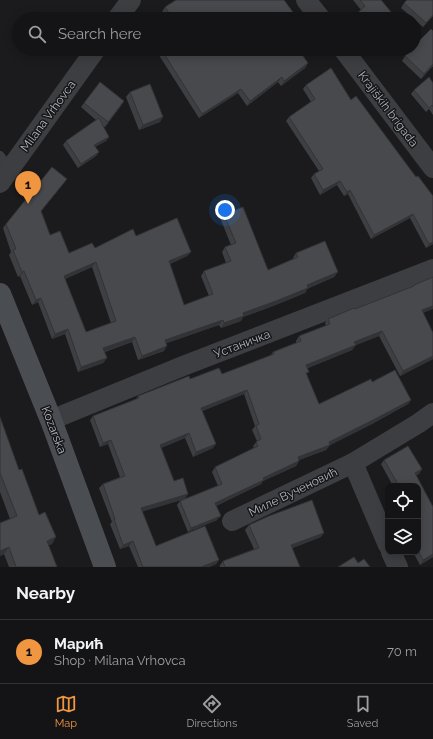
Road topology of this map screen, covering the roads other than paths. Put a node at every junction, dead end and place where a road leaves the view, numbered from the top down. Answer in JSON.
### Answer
{"nodes":[{"id":1,"x":131,"y":0,"type":"edge"},
{"id":2,"x":306,"y":0,"type":"edge"},
{"id":3,"x":122,"y":12,"type":"edge"},
{"id":4,"x":315,"y":12,"type":"edge"},
{"id":5,"x":91,"y":56,"type":"edge"},
{"id":6,"x":348,"y":56,"type":"edge"},
{"id":7,"x":433,"y":168,"type":"edge"},
{"id":8,"x":3,"y":169,"type":"edge"},
{"id":9,"x":433,"y":269,"type":"edge"},
{"id":10,"x":0,"y":294,"type":"edge"},
{"id":11,"x":433,"y":412,"type":"edge"},
{"id":12,"x":51,"y":420,"type":"junction"},
{"id":13,"x":353,"y":463,"type":"junction"},
{"id":14,"x":232,"y":521,"type":"dead end"},
{"id":15,"x":385,"y":538,"type":"edge"},
{"id":16,"x":392,"y":555,"type":"edge"},
{"id":17,"x":105,"y":567,"type":"edge"},
{"id":18,"x":398,"y":567,"type":"edge"}],
"edges":[{"from":1,"to":3,"type":"street"},
{"from":2,"to":4,"type":"street"},
{"from":5,"to":8,"type":"street","name":"Milana Vrhovca"},
{"from":6,"to":7,"type":"street","name":"Krajiških brigada"},
{"from":9,"to":12,"type":"street","name":"Устаничка"},
{"from":10,"to":12,"type":"street","name":"Kozarska"},
{"from":11,"to":13,"type":"street","name":"Миле Вученовић"},
{"from":12,"to":17,"type":"street","name":"Kozarska"},
{"from":13,"to":14,"type":"street","name":"Миле Вученовић"},
{"from":13,"to":15,"type":"street"},
{"from":16,"to":18,"type":"street"}]}
